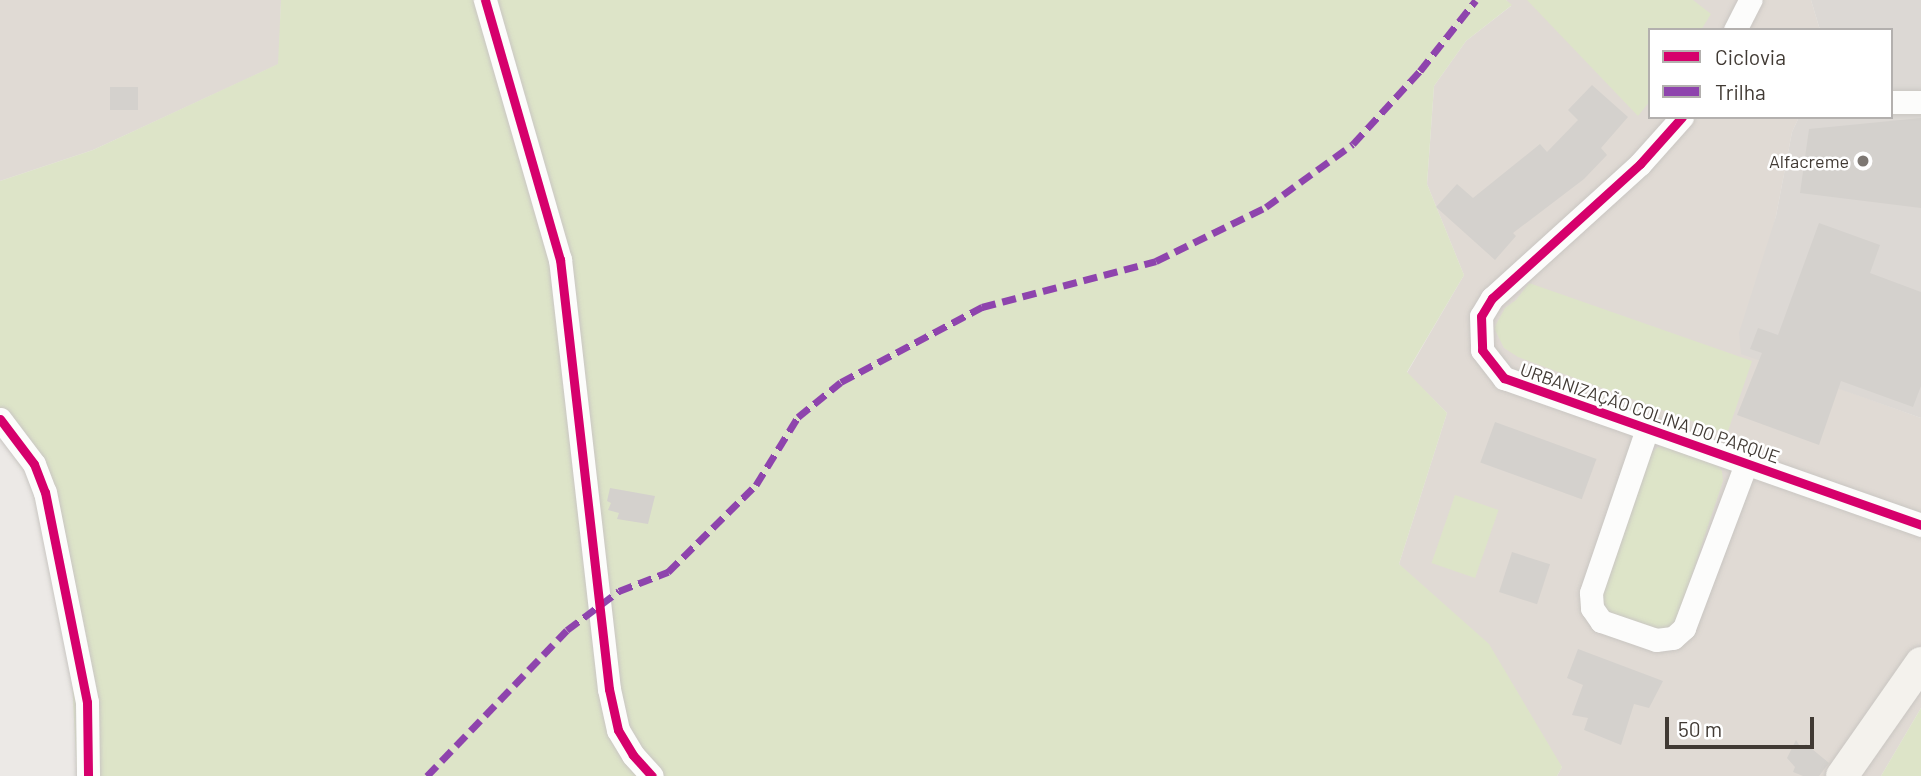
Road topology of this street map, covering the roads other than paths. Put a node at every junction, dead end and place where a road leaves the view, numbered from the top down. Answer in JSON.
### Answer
{"nodes":[{"id":1,"x":485,"y":0,"type":"edge"},
{"id":2,"x":1750,"y":0,"type":"edge"},
{"id":3,"x":1736,"y":28,"type":"edge"},
{"id":4,"x":1893,"y":102,"type":"edge"},
{"id":5,"x":1921,"y":102,"type":"edge"},
{"id":6,"x":1680,"y":119,"type":"edge"},
{"id":7,"x":0,"y":419,"type":"edge"},
{"id":8,"x":1647,"y":429,"type":"junction"},
{"id":9,"x":1746,"y":464,"type":"junction"},
{"id":10,"x":1921,"y":525,"type":"edge"},
{"id":11,"x":1921,"y":663,"type":"edge"},
{"id":12,"x":88,"y":776,"type":"edge"},
{"id":13,"x":652,"y":776,"type":"edge"},
{"id":14,"x":1842,"y":776,"type":"edge"}],
"edges":[{"from":1,"to":13,"type":"street"},
{"from":2,"to":3,"type":"street"},
{"from":4,"to":5,"type":"street"},
{"from":6,"to":8,"type":"street","name":"URBANIZAÇÃO COLINA DO PARQUE"},
{"from":7,"to":12,"type":"street"},
{"from":8,"to":9,"type":"street","name":"URBANIZAÇÃO COLINA DO PARQUE"},
{"from":8,"to":9,"type":"street"},
{"from":9,"to":10,"type":"street","name":"URBANIZAÇÃO COLINA DO PARQUE"},
{"from":11,"to":14,"type":"street"}]}
